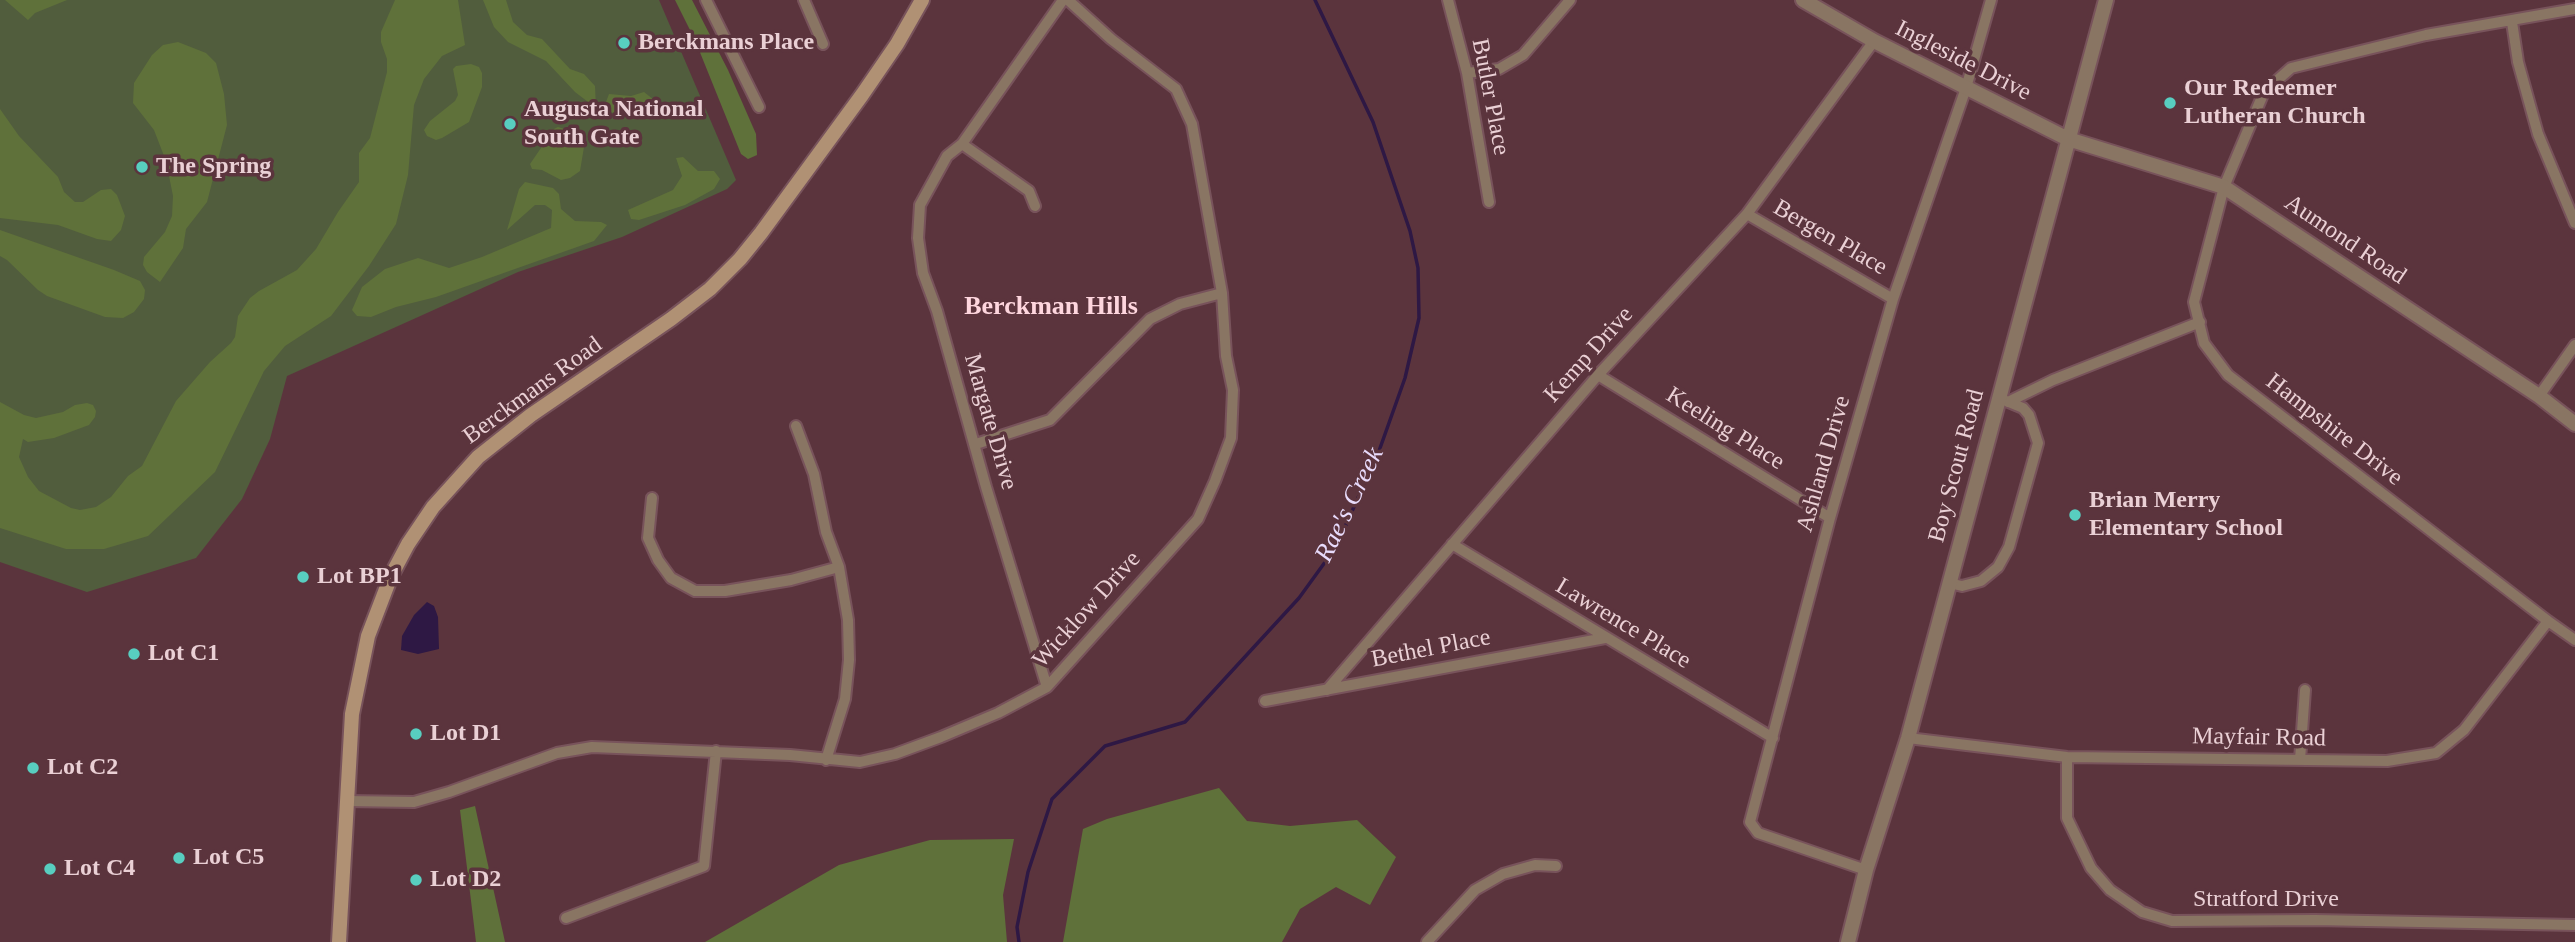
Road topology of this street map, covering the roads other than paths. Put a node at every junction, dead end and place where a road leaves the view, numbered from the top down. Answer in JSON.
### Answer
{"nodes":[{"id":1,"x":706,"y":0,"type":"edge"},
{"id":2,"x":804,"y":0,"type":"edge"},
{"id":3,"x":922,"y":0,"type":"edge"},
{"id":4,"x":1065,"y":0,"type":"edge"},
{"id":5,"x":1448,"y":0,"type":"edge"},
{"id":6,"x":1570,"y":0,"type":"edge"},
{"id":7,"x":1803,"y":0,"type":"edge"},
{"id":8,"x":1991,"y":0,"type":"edge"},
{"id":9,"x":2106,"y":0,"type":"edge"},
{"id":10,"x":2575,"y":9,"type":"edge"},
{"id":11,"x":2511,"y":22,"type":"junction"},
{"id":12,"x":1874,"y":41,"type":"junction"},
{"id":13,"x":824,"y":44,"type":"dead end"},
{"id":14,"x":1466,"y":73,"type":"junction"},
{"id":15,"x":1966,"y":88,"type":"junction"},
{"id":16,"x":759,"y":107,"type":"dead end"},
{"id":17,"x":2068,"y":139,"type":"junction"},
{"id":18,"x":962,"y":145,"type":"junction"},
{"id":19,"x":2224,"y":187,"type":"junction"},
{"id":20,"x":1489,"y":202,"type":"dead end"},
{"id":21,"x":1035,"y":206,"type":"dead end"},
{"id":22,"x":1747,"y":214,"type":"junction"},
{"id":23,"x":2575,"y":223,"type":"edge"},
{"id":24,"x":1222,"y":293,"type":"junction"},
{"id":25,"x":1893,"y":299,"type":"junction"},
{"id":26,"x":2200,"y":322,"type":"junction"},
{"id":27,"x":2575,"y":345,"type":"edge"},
{"id":28,"x":1598,"y":375,"type":"junction"},
{"id":29,"x":2539,"y":396,"type":"junction"},
{"id":30,"x":2003,"y":400,"type":"junction"},
{"id":31,"x":2575,"y":424,"type":"edge"},
{"id":32,"x":796,"y":426,"type":"dead end"},
{"id":33,"x":976,"y":444,"type":"junction"},
{"id":34,"x":652,"y":498,"type":"dead end"},
{"id":35,"x":1830,"y":518,"type":"junction"},
{"id":36,"x":1452,"y":544,"type":"junction"},
{"id":37,"x":839,"y":567,"type":"junction"},
{"id":38,"x":1949,"y":583,"type":"junction"},
{"id":39,"x":2548,"y":621,"type":"junction"},
{"id":40,"x":1605,"y":638,"type":"junction"},
{"id":41,"x":2575,"y":640,"type":"edge"},
{"id":42,"x":1047,"y":687,"type":"junction"},
{"id":43,"x":1327,"y":690,"type":"junction"},
{"id":44,"x":2305,"y":690,"type":"dead end"},
{"id":45,"x":1265,"y":701,"type":"dead end"},
{"id":46,"x":1773,"y":738,"type":"junction"},
{"id":47,"x":1908,"y":738,"type":"junction"},
{"id":48,"x":716,"y":751,"type":"junction"},
{"id":49,"x":2067,"y":757,"type":"junction"},
{"id":50,"x":825,"y":760,"type":"junction"},
{"id":51,"x":2300,"y":760,"type":"junction"},
{"id":52,"x":346,"y":801,"type":"junction"},
{"id":53,"x":1556,"y":866,"type":"dead end"},
{"id":54,"x":1866,"y":870,"type":"junction"},
{"id":55,"x":566,"y":918,"type":"dead end"},
{"id":56,"x":2575,"y":925,"type":"edge"},
{"id":57,"x":339,"y":942,"type":"edge"},
{"id":58,"x":1427,"y":942,"type":"edge"},
{"id":59,"x":1848,"y":942,"type":"edge"}],
"edges":[{"from":1,"to":16,"type":"street"},
{"from":2,"to":13,"type":"street"},
{"from":3,"to":52,"type":"main road","name":"Berckmans Road"},
{"from":4,"to":18,"type":"street","name":"Margate Drive"},
{"from":4,"to":24,"type":"street","name":"Wicklow Drive"},
{"from":5,"to":14,"type":"street","name":"Butler Place"},
{"from":6,"to":14,"type":"street"},
{"from":7,"to":12,"type":"street","name":"Ingleside Drive"},
{"from":8,"to":15,"type":"street","name":"Ashland Drive"},
{"from":9,"to":17,"type":"street","name":"Boy Scout Road"},
{"from":10,"to":11,"type":"street","name":"Hampshire Drive"},
{"from":11,"to":19,"type":"street","name":"Hampshire Drive"},
{"from":11,"to":23,"type":"street"},
{"from":12,"to":15,"type":"street","name":"Ingleside Drive"},
{"from":12,"to":22,"type":"street","name":"Kemp Drive"},
{"from":14,"to":20,"type":"street","name":"Butler Place"},
{"from":15,"to":17,"type":"street","name":"Ingleside Drive"},
{"from":15,"to":25,"type":"street","name":"Ashland Drive"},
{"from":17,"to":19,"type":"street","name":"Aumond Road"},
{"from":17,"to":30,"type":"street","name":"Boy Scout Road"},
{"from":18,"to":21,"type":"street"},
{"from":18,"to":33,"type":"street","name":"Margate Drive"},
{"from":19,"to":26,"type":"street","name":"Hampshire Drive"},
{"from":19,"to":29,"type":"street","name":"Aumond Road"},
{"from":22,"to":25,"type":"street","name":"Bergen Place"},
{"from":22,"to":28,"type":"street","name":"Kemp Drive"},
{"from":24,"to":33,"type":"street"},
{"from":24,"to":42,"type":"street","name":"Wicklow Drive"},
{"from":25,"to":35,"type":"street","name":"Ashland Drive"},
{"from":26,"to":30,"type":"street"},
{"from":26,"to":39,"type":"street","name":"Hampshire Drive"},
{"from":27,"to":29,"type":"street"},
{"from":28,"to":35,"type":"street","name":"Keeling Place"},
{"from":28,"to":36,"type":"street","name":"Kemp Drive"},
{"from":29,"to":31,"type":"street","name":"Aumond Road"},
{"from":30,"to":38,"type":"street","name":"Boy Scout Road"},
{"from":30,"to":38,"type":"street"},
{"from":32,"to":37,"type":"street"},
{"from":33,"to":42,"type":"street","name":"Margate Drive"},
{"from":34,"to":37,"type":"street"},
{"from":35,"to":46,"type":"street","name":"Ashland Drive"},
{"from":36,"to":40,"type":"street","name":"Lawrence Place"},
{"from":36,"to":43,"type":"street","name":"Kemp Drive"},
{"from":37,"to":50,"type":"street"},
{"from":38,"to":47,"type":"street","name":"Boy Scout Road"},
{"from":39,"to":41,"type":"street","name":"Hampshire Drive"},
{"from":39,"to":51,"type":"street","name":"Mayfair Road"},
{"from":40,"to":43,"type":"street","name":"Bethel Place"},
{"from":40,"to":46,"type":"street","name":"Lawrence Place"},
{"from":42,"to":50,"type":"street","name":"Wicklow Drive"},
{"from":43,"to":45,"type":"street","name":"Bethel Place"},
{"from":44,"to":51,"type":"street"},
{"from":46,"to":54,"type":"street","name":"Ashland Drive"},
{"from":47,"to":49,"type":"street","name":"Mayfair Road"},
{"from":47,"to":54,"type":"street","name":"Boy Scout Road"},
{"from":48,"to":50,"type":"street","name":"Wicklow Drive"},
{"from":48,"to":52,"type":"street","name":"Wicklow Drive"},
{"from":48,"to":55,"type":"street"},
{"from":49,"to":51,"type":"street","name":"Mayfair Road"},
{"from":49,"to":56,"type":"street","name":"Stratford Drive"},
{"from":52,"to":57,"type":"main road","name":"Berckmans Road"},
{"from":53,"to":58,"type":"street"},
{"from":54,"to":59,"type":"street","name":"Boy Scout Road"}]}
